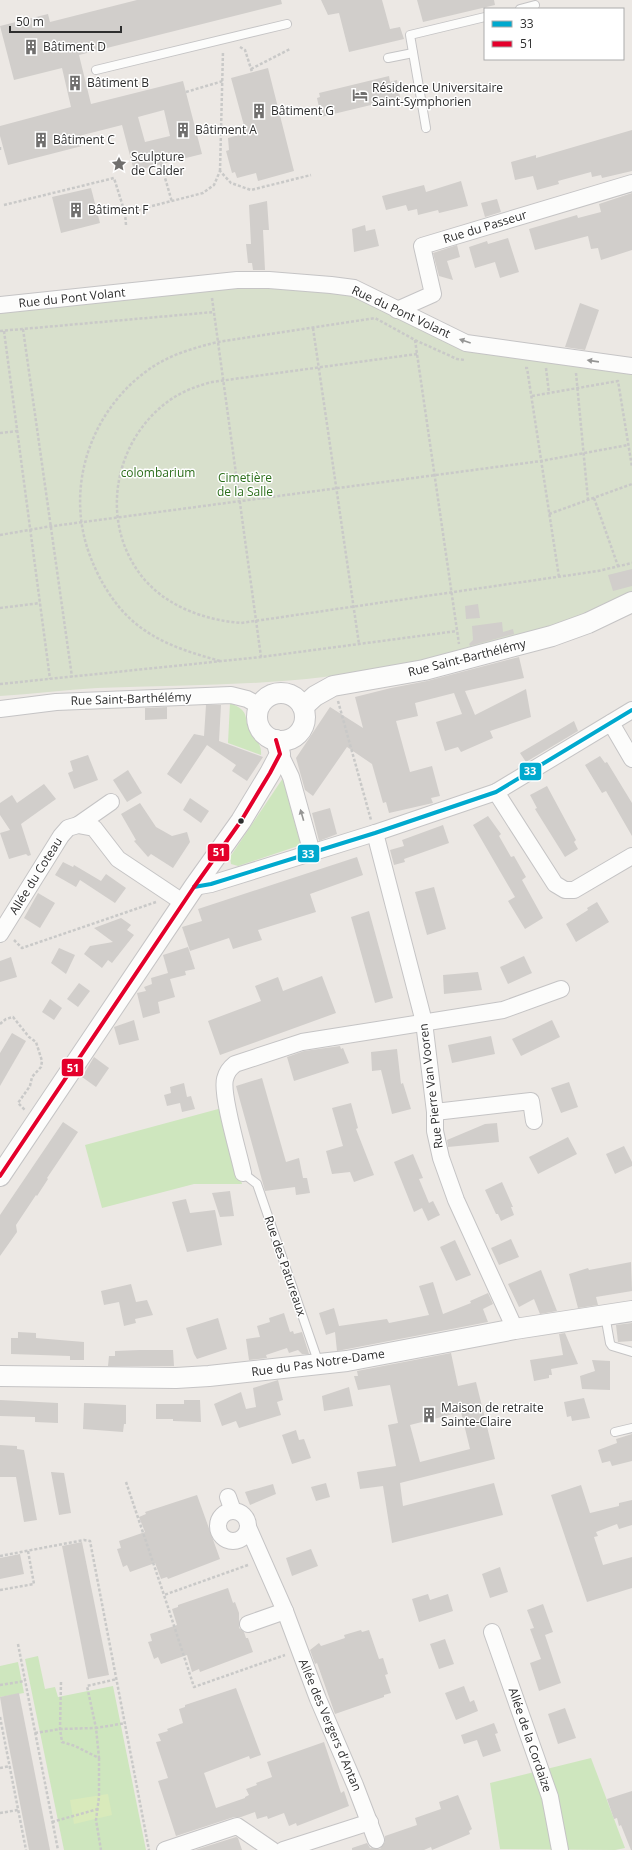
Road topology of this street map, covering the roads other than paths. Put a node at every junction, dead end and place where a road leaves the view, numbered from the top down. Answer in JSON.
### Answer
{"nodes":[{"id":1,"x":535,"y":6,"type":"dead end"},
{"id":2,"x":525,"y":8,"type":"edge"},
{"id":3,"x":484,"y":17,"type":"edge"},
{"id":4,"x":288,"y":24,"type":"dead end"},
{"id":5,"x":413,"y":53,"type":"junction"},
{"id":6,"x":388,"y":58,"type":"dead end"},
{"id":7,"x":96,"y":70,"type":"dead end"},
{"id":8,"x":426,"y":128,"type":"dead end"},
{"id":9,"x":632,"y":183,"type":"edge"},
{"id":10,"x":0,"y":305,"type":"edge"},
{"id":11,"x":398,"y":310,"type":"junction"},
{"id":12,"x":632,"y":366,"type":"edge"},
{"id":13,"x":632,"y":602,"type":"edge"},
{"id":14,"x":260,"y":706,"type":"junction"},
{"id":15,"x":303,"y":707,"type":"junction"},
{"id":16,"x":0,"y":708,"type":"edge"},
{"id":17,"x":632,"y":710,"type":"edge"},
{"id":18,"x":611,"y":723,"type":"junction"},
{"id":19,"x":278,"y":747,"type":"junction"},
{"id":20,"x":632,"y":759,"type":"edge"},
{"id":21,"x":496,"y":792,"type":"junction"},
{"id":22,"x":111,"y":802,"type":"dead end"},
{"id":23,"x":78,"y":825,"type":"junction"},
{"id":24,"x":375,"y":833,"type":"junction"},
{"id":25,"x":312,"y":853,"type":"junction"},
{"id":26,"x":632,"y":856,"type":"edge"},
{"id":27,"x":189,"y":895,"type":"junction"},
{"id":28,"x":1,"y":932,"type":"edge"},
{"id":29,"x":560,"y":989,"type":"dead end"},
{"id":30,"x":424,"y":1022,"type":"junction"},
{"id":31,"x":435,"y":1112,"type":"junction"},
{"id":32,"x":534,"y":1121,"type":"dead end"},
{"id":33,"x":243,"y":1173,"type":"joint"},
{"id":34,"x":0,"y":1176,"type":"edge"},
{"id":35,"x":632,"y":1311,"type":"edge"},
{"id":36,"x":605,"y":1315,"type":"junction"},
{"id":37,"x":515,"y":1329,"type":"junction"},
{"id":38,"x":632,"y":1352,"type":"edge"},
{"id":39,"x":319,"y":1364,"type":"junction"},
{"id":40,"x":0,"y":1376,"type":"edge"},
{"id":41,"x":632,"y":1428,"type":"edge"},
{"id":42,"x":615,"y":1432,"type":"dead end"},
{"id":43,"x":248,"y":1526,"type":"junction"},
{"id":44,"x":285,"y":1611,"type":"junction"},
{"id":45,"x":248,"y":1624,"type":"dead end"},
{"id":46,"x":492,"y":1632,"type":"dead end"},
{"id":47,"x":370,"y":1822,"type":"junction"},
{"id":48,"x":376,"y":1840,"type":"dead end"},
{"id":49,"x":166,"y":1850,"type":"edge"},
{"id":50,"x":272,"y":1850,"type":"edge"},
{"id":51,"x":283,"y":1850,"type":"edge"},
{"id":52,"x":560,"y":1850,"type":"edge"}],
"edges":[{"from":1,"to":2,"type":"lane"},
{"from":3,"to":5,"type":"lane"},
{"from":4,"to":7,"type":"lane"},
{"from":5,"to":6,"type":"lane"},
{"from":5,"to":8,"type":"lane"},
{"from":9,"to":11,"type":"street","name":"Rue du Passeur"},
{"from":10,"to":11,"type":"street","name":"Rue du Pont Volant"},
{"from":12,"to":11,"type":"street","name":"Rue du Pont Volant","one_way":true},
{"from":13,"to":15,"type":"street","name":"Rue Saint-Barthélémy"},
{"from":14,"to":15,"type":"street"},
{"from":14,"to":16,"type":"street","name":"Rue Saint-Barthélémy"},
{"from":14,"to":19,"type":"street"},
{"from":15,"to":19,"type":"street"},
{"from":17,"to":18,"type":"street"},
{"from":18,"to":20,"type":"street"},
{"from":18,"to":21,"type":"street"},
{"from":25,"to":19,"type":"street","one_way":true},
{"from":19,"to":27,"type":"street"},
{"from":21,"to":24,"type":"street"},
{"from":21,"to":26,"type":"street"},
{"from":22,"to":23,"type":"street","name":"Allée du Coteau"},
{"from":23,"to":27,"type":"street"},
{"from":23,"to":28,"type":"street","name":"Allée du Coteau"},
{"from":24,"to":25,"type":"street"},
{"from":24,"to":30,"type":"street","name":"Rue Pierre Van Vooren"},
{"from":25,"to":27,"type":"street"},
{"from":27,"to":34,"type":"street"},
{"from":29,"to":30,"type":"street"},
{"from":30,"to":31,"type":"street","name":"Rue Pierre Van Vooren"},
{"from":30,"to":33,"type":"street"},
{"from":31,"to":32,"type":"street"},
{"from":31,"to":37,"type":"street","name":"Rue Pierre Van Vooren"},
{"from":33,"to":39,"type":"lane","name":"Rue des Patureaux"},
{"from":35,"to":36,"type":"street","name":"Rue du Pas Notre-Dame"},
{"from":36,"to":37,"type":"street","name":"Rue du Pas Notre-Dame"},
{"from":36,"to":38,"type":"lane"},
{"from":37,"to":39,"type":"street","name":"Rue du Pas Notre-Dame"},
{"from":39,"to":40,"type":"street","name":"Rue du Pas Notre-Dame"},
{"from":41,"to":42,"type":"lane"},
{"from":43,"to":43,"type":"street","name":"Allée des Vergers d'Antan"},
{"from":43,"to":44,"type":"street","name":"Allée des Vergers d'Antan"},
{"from":44,"to":45,"type":"street"},
{"from":44,"to":47,"type":"street","name":"Allée des Vergers d'Antan"},
{"from":46,"to":52,"type":"street","name":"Allée de la Cordaize"},
{"from":47,"to":48,"type":"street","name":"Allée des Vergers d'Antan"},
{"from":47,"to":51,"type":"street"},
{"from":49,"to":50,"type":"street"}]}
